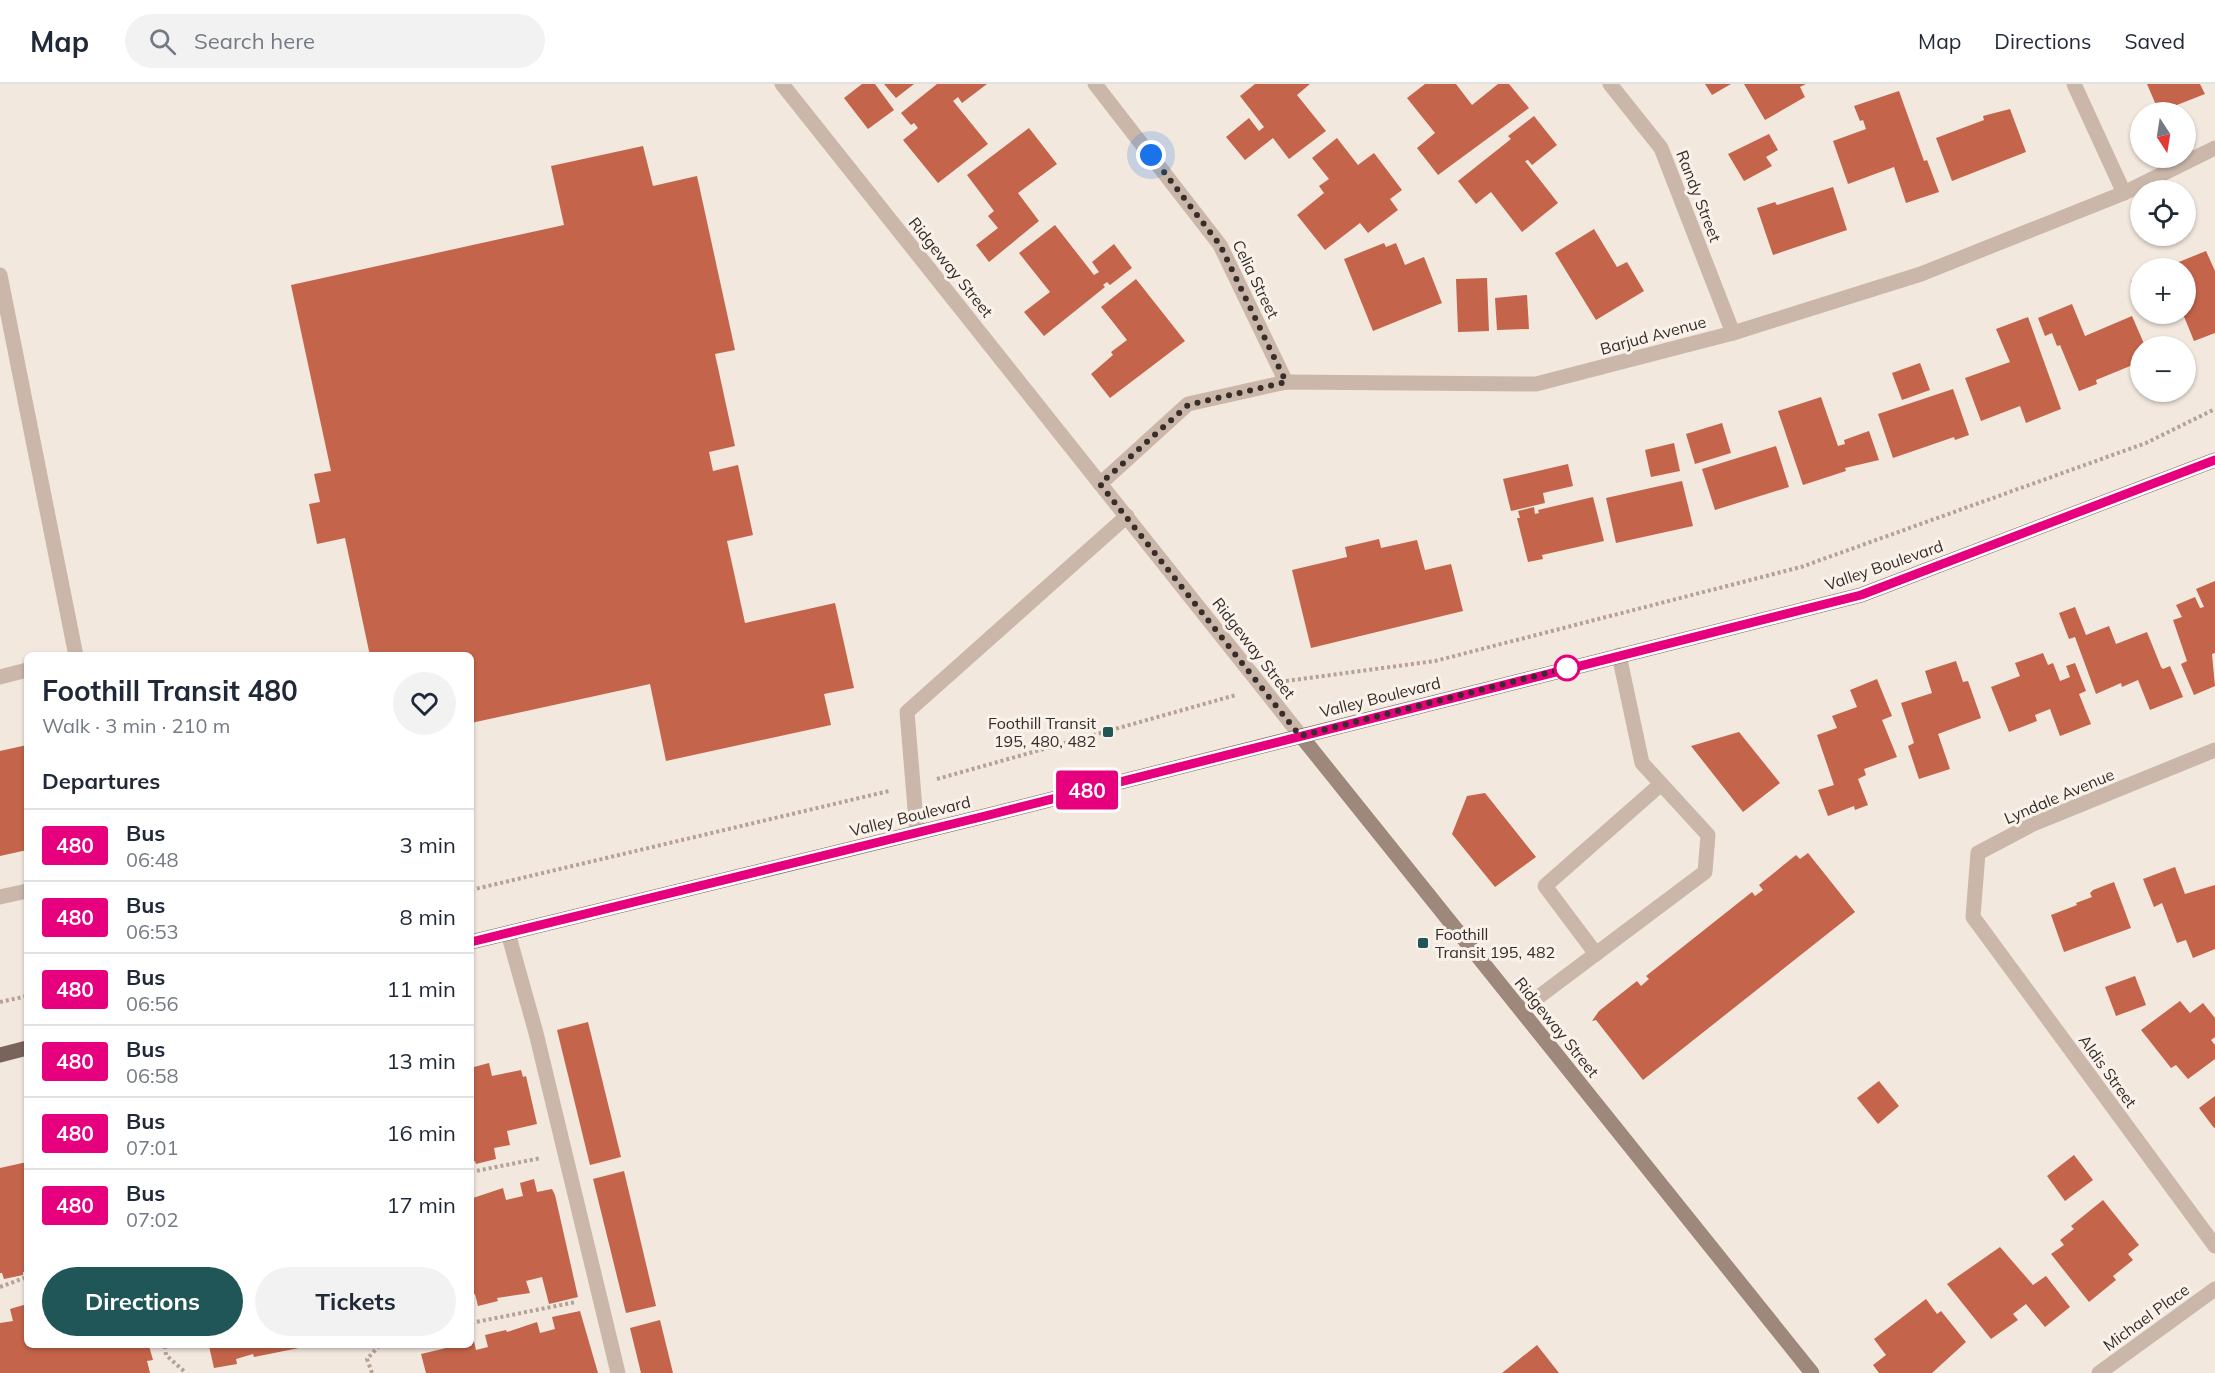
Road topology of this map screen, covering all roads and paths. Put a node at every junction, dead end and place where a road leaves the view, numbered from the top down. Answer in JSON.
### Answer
{"nodes":[{"id":1,"x":782,"y":84,"type":"edge"},
{"id":2,"x":1095,"y":84,"type":"edge"},
{"id":3,"x":1610,"y":84,"type":"edge"},
{"id":4,"x":2074,"y":84,"type":"edge"},
{"id":5,"x":2215,"y":148,"type":"edge"},
{"id":6,"x":2124,"y":193,"type":"junction"},
{"id":7,"x":0,"y":275,"type":"edge"},
{"id":8,"x":1733,"y":333,"type":"junction"},
{"id":9,"x":1286,"y":382,"type":"junction"},
{"id":10,"x":2215,"y":409,"type":"edge"},
{"id":11,"x":2215,"y":460,"type":"edge"},
{"id":12,"x":1100,"y":484,"type":"junction"},
{"id":13,"x":1126,"y":516,"type":"junction"},
{"id":14,"x":75,"y":652,"type":"edge"},
{"id":15,"x":1619,"y":655,"type":"junction"},
{"id":16,"x":24,"y":671,"type":"edge"},
{"id":17,"x":0,"y":677,"type":"edge"},
{"id":18,"x":1262,"y":687,"type":"junction"},
{"id":19,"x":1300,"y":736,"type":"junction"},
{"id":20,"x":2215,"y":750,"type":"edge"},
{"id":21,"x":1661,"y":784,"type":"junction"},
{"id":22,"x":913,"y":785,"type":"junction"},
{"id":23,"x":917,"y":833,"type":"junction"},
{"id":24,"x":474,"y":889,"type":"edge"},
{"id":25,"x":24,"y":892,"type":"edge"},
{"id":26,"x":0,"y":897,"type":"edge"},
{"id":27,"x":1973,"y":917,"type":"joint"},
{"id":28,"x":508,"y":933,"type":"junction"},
{"id":29,"x":474,"y":941,"type":"edge"},
{"id":30,"x":1596,"y":954,"type":"junction"},
{"id":31,"x":24,"y":997,"type":"edge"},
{"id":32,"x":0,"y":1002,"type":"edge"},
{"id":33,"x":1521,"y":1010,"type":"junction"},
{"id":34,"x":24,"y":1049,"type":"edge"},
{"id":35,"x":0,"y":1054,"type":"edge"},
{"id":36,"x":564,"y":1154,"type":"junction"},
{"id":37,"x":474,"y":1171,"type":"edge"},
{"id":38,"x":2215,"y":1246,"type":"edge"},
{"id":39,"x":24,"y":1278,"type":"edge"},
{"id":40,"x":0,"y":1287,"type":"edge"},
{"id":41,"x":2215,"y":1290,"type":"edge"},
{"id":42,"x":601,"y":1297,"type":"junction"},
{"id":43,"x":474,"y":1322,"type":"edge"},
{"id":44,"x":165,"y":1348,"type":"edge"},
{"id":45,"x":377,"y":1348,"type":"edge"},
{"id":46,"x":186,"y":1373,"type":"edge"},
{"id":47,"x":372,"y":1373,"type":"edge"},
{"id":48,"x":618,"y":1373,"type":"edge"},
{"id":49,"x":1812,"y":1373,"type":"edge"},
{"id":50,"x":2099,"y":1373,"type":"edge"}],
"edges":[{"from":1,"to":12,"type":"street","name":"Ridgeway Street"},
{"from":2,"to":9,"type":"street","name":"Celia Street"},
{"from":3,"to":8,"type":"street","name":"Randy Street"},
{"from":4,"to":6,"type":"street"},
{"from":5,"to":6,"type":"street","name":"Barjud Avenue"},
{"from":6,"to":8,"type":"street","name":"Barjud Avenue"},
{"from":7,"to":14,"type":"street"},
{"from":8,"to":9,"type":"street","name":"Barjud Avenue"},
{"from":9,"to":12,"type":"street","name":"Barjud Avenue"},
{"from":10,"to":18,"type":"path"},
{"from":11,"to":15,"type":"main road","name":"Valley Boulevard"},
{"from":12,"to":13,"type":"street","name":"Ridgeway Street"},
{"from":13,"to":18,"type":"street","name":"Ridgeway Street"},
{"from":13,"to":22,"type":"street"},
{"from":15,"to":19,"type":"main road","name":"Valley Boulevard"},
{"from":15,"to":21,"type":"street"},
{"from":16,"to":17,"type":"street"},
{"from":18,"to":19,"type":"street","name":"Ridgeway Street"},
{"from":18,"to":22,"type":"path"},
{"from":19,"to":23,"type":"main road","name":"Valley Boulevard"},
{"from":19,"to":33,"type":"street","name":"Ridgeway Street"},
{"from":20,"to":27,"type":"street","name":"Lyndale Avenue"},
{"from":21,"to":30,"type":"street"},
{"from":21,"to":30,"type":"street"},
{"from":22,"to":23,"type":"street"},
{"from":22,"to":24,"type":"path"},
{"from":23,"to":28,"type":"main road","name":"Valley Boulevard"},
{"from":25,"to":26,"type":"street"},
{"from":27,"to":38,"type":"street","name":"Aldis Street"},
{"from":28,"to":29,"type":"main road","name":"Valley Boulevard"},
{"from":28,"to":36,"type":"street"},
{"from":30,"to":33,"type":"street"},
{"from":31,"to":32,"type":"path"},
{"from":33,"to":49,"type":"street","name":"Ridgeway Street"},
{"from":34,"to":35,"type":"main road"},
{"from":36,"to":37,"type":"path"},
{"from":36,"to":42,"type":"street"},
{"from":39,"to":40,"type":"path"},
{"from":41,"to":50,"type":"street","name":"Michael Place"},
{"from":42,"to":43,"type":"path"},
{"from":42,"to":48,"type":"street"},
{"from":44,"to":46,"type":"path"},
{"from":45,"to":47,"type":"path"}]}
